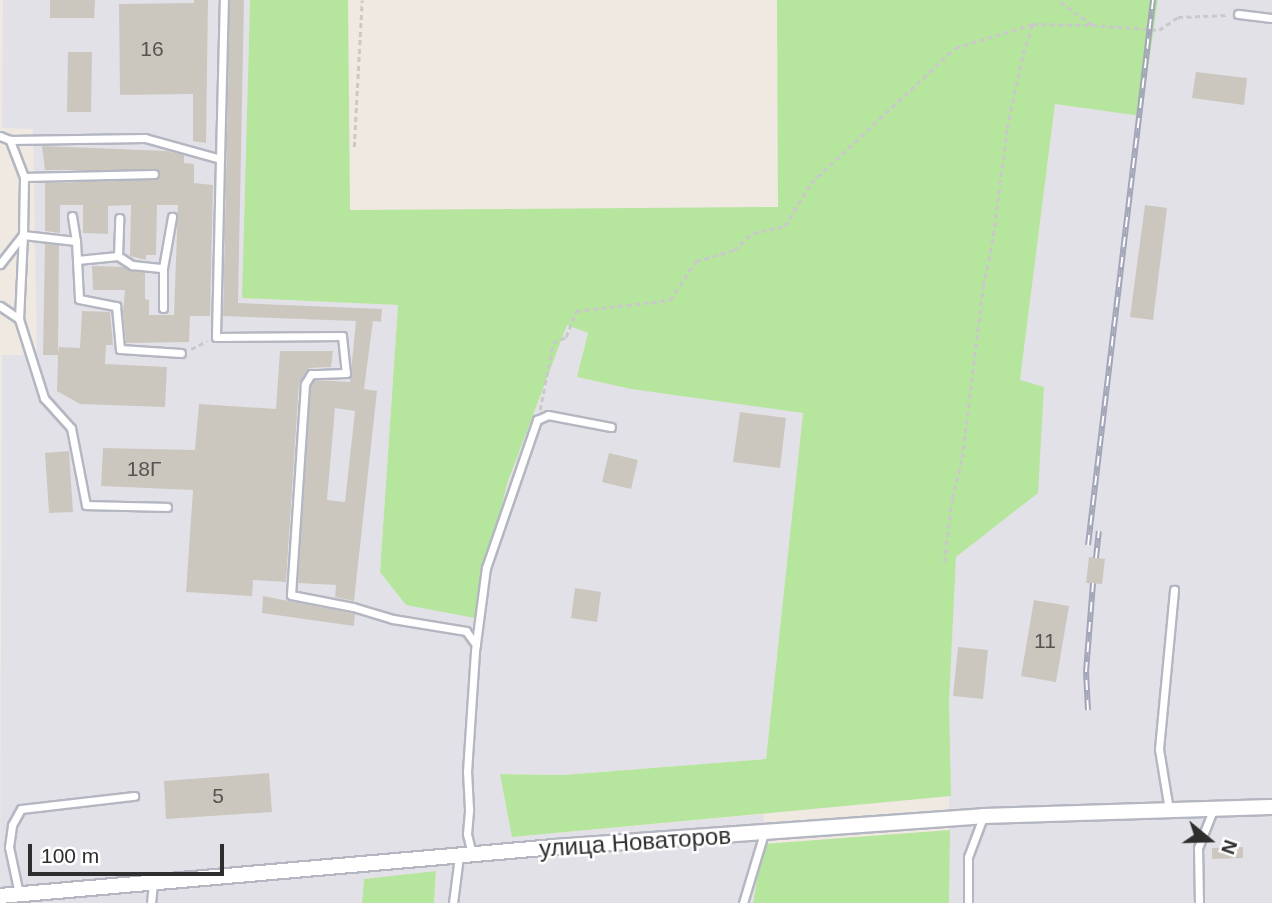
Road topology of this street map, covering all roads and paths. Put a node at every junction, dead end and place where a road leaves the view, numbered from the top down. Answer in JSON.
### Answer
{"nodes":[{"id":1,"x":224,"y":0,"type":"edge"},
{"id":2,"x":362,"y":0,"type":"edge"},
{"id":3,"x":1057,"y":0,"type":"edge"},
{"id":4,"x":1238,"y":14,"type":"joint"},
{"id":5,"x":1272,"y":18,"type":"edge"},
{"id":6,"x":1033,"y":24,"type":"junction"},
{"id":7,"x":1092,"y":25,"type":"junction"},
{"id":8,"x":0,"y":136,"type":"edge"},
{"id":9,"x":10,"y":140,"type":"junction"},
{"id":10,"x":354,"y":147,"type":"dead end"},
{"id":11,"x":220,"y":159,"type":"junction"},
{"id":12,"x":154,"y":174,"type":"dead end"},
{"id":13,"x":24,"y":177,"type":"junction"},
{"id":14,"x":72,"y":216,"type":"dead end"},
{"id":15,"x":172,"y":217,"type":"dead end"},
{"id":16,"x":119,"y":218,"type":"dead end"},
{"id":17,"x":23,"y":235,"type":"junction"},
{"id":18,"x":76,"y":241,"type":"junction"},
{"id":19,"x":118,"y":256,"type":"junction"},
{"id":20,"x":77,"y":260,"type":"junction"},
{"id":21,"x":0,"y":264,"type":"edge"},
{"id":22,"x":163,"y":268,"type":"junction"},
{"id":23,"x":0,"y":306,"type":"edge"},
{"id":24,"x":163,"y":308,"type":"dead end"},
{"id":25,"x":19,"y":319,"type":"junction"},
{"id":26,"x":216,"y":337,"type":"junction"},
{"id":27,"x":181,"y":353,"type":"joint"},
{"id":28,"x":537,"y":420,"type":"junction"},
{"id":29,"x":611,"y":427,"type":"dead end"},
{"id":30,"x":167,"y":507,"type":"dead end"},
{"id":31,"x":944,"y":562,"type":"dead end"},
{"id":32,"x":1174,"y":590,"type":"dead end"},
{"id":33,"x":476,"y":645,"type":"junction"},
{"id":34,"x":134,"y":796,"type":"dead end"},
{"id":35,"x":1272,"y":807,"type":"edge"},
{"id":36,"x":1213,"y":809,"type":"junction"},
{"id":37,"x":1169,"y":810,"type":"junction"},
{"id":38,"x":983,"y":816,"type":"junction"},
{"id":39,"x":764,"y":832,"type":"junction"},
{"id":40,"x":466,"y":855,"type":"junction"},
{"id":41,"x":153,"y":883,"type":"junction"},
{"id":42,"x":19,"y":894,"type":"junction"},
{"id":43,"x":0,"y":896,"type":"edge"},
{"id":44,"x":151,"y":903,"type":"edge"},
{"id":45,"x":453,"y":903,"type":"edge"},
{"id":46,"x":743,"y":903,"type":"edge"},
{"id":47,"x":968,"y":903,"type":"edge"},
{"id":48,"x":1199,"y":903,"type":"edge"}],
"edges":[{"from":1,"to":11,"type":"lane"},
{"from":2,"to":10,"type":"path"},
{"from":3,"to":7,"type":"path"},
{"from":4,"to":5,"type":"lane"},
{"from":4,"to":7,"type":"path"},
{"from":6,"to":7,"type":"path"},
{"from":6,"to":28,"type":"path"},
{"from":6,"to":31,"type":"path"},
{"from":8,"to":9,"type":"lane"},
{"from":9,"to":11,"type":"lane"},
{"from":9,"to":13,"type":"lane"},
{"from":11,"to":26,"type":"lane"},
{"from":12,"to":13,"type":"lane"},
{"from":13,"to":17,"type":"lane"},
{"from":14,"to":18,"type":"lane"},
{"from":15,"to":22,"type":"lane"},
{"from":16,"to":19,"type":"lane"},
{"from":17,"to":18,"type":"lane"},
{"from":17,"to":21,"type":"lane"},
{"from":17,"to":25,"type":"lane"},
{"from":18,"to":20,"type":"lane"},
{"from":19,"to":20,"type":"lane"},
{"from":19,"to":22,"type":"lane"},
{"from":20,"to":27,"type":"lane"},
{"from":22,"to":24,"type":"lane"},
{"from":23,"to":25,"type":"lane"},
{"from":25,"to":30,"type":"lane"},
{"from":26,"to":27,"type":"path"},
{"from":26,"to":33,"type":"lane"},
{"from":28,"to":29,"type":"lane"},
{"from":28,"to":33,"type":"lane"},
{"from":32,"to":37,"type":"lane"},
{"from":33,"to":40,"type":"lane"},
{"from":34,"to":42,"type":"lane"},
{"from":35,"to":36,"type":"street","name":"улица Новаторов"},
{"from":36,"to":37,"type":"street","name":"улица Новаторов"},
{"from":36,"to":48,"type":"lane"},
{"from":37,"to":38,"type":"street","name":"улица Новаторов"},
{"from":38,"to":39,"type":"street","name":"улица Новаторов"},
{"from":38,"to":47,"type":"lane"},
{"from":39,"to":40,"type":"street","name":"улица Новаторов"},
{"from":39,"to":46,"type":"lane"},
{"from":40,"to":41,"type":"street","name":"улица Новаторов"},
{"from":40,"to":45,"type":"lane"},
{"from":41,"to":42,"type":"street","name":"улица Новаторов"},
{"from":41,"to":44,"type":"lane"},
{"from":42,"to":43,"type":"street","name":"улица Новаторов"}]}
